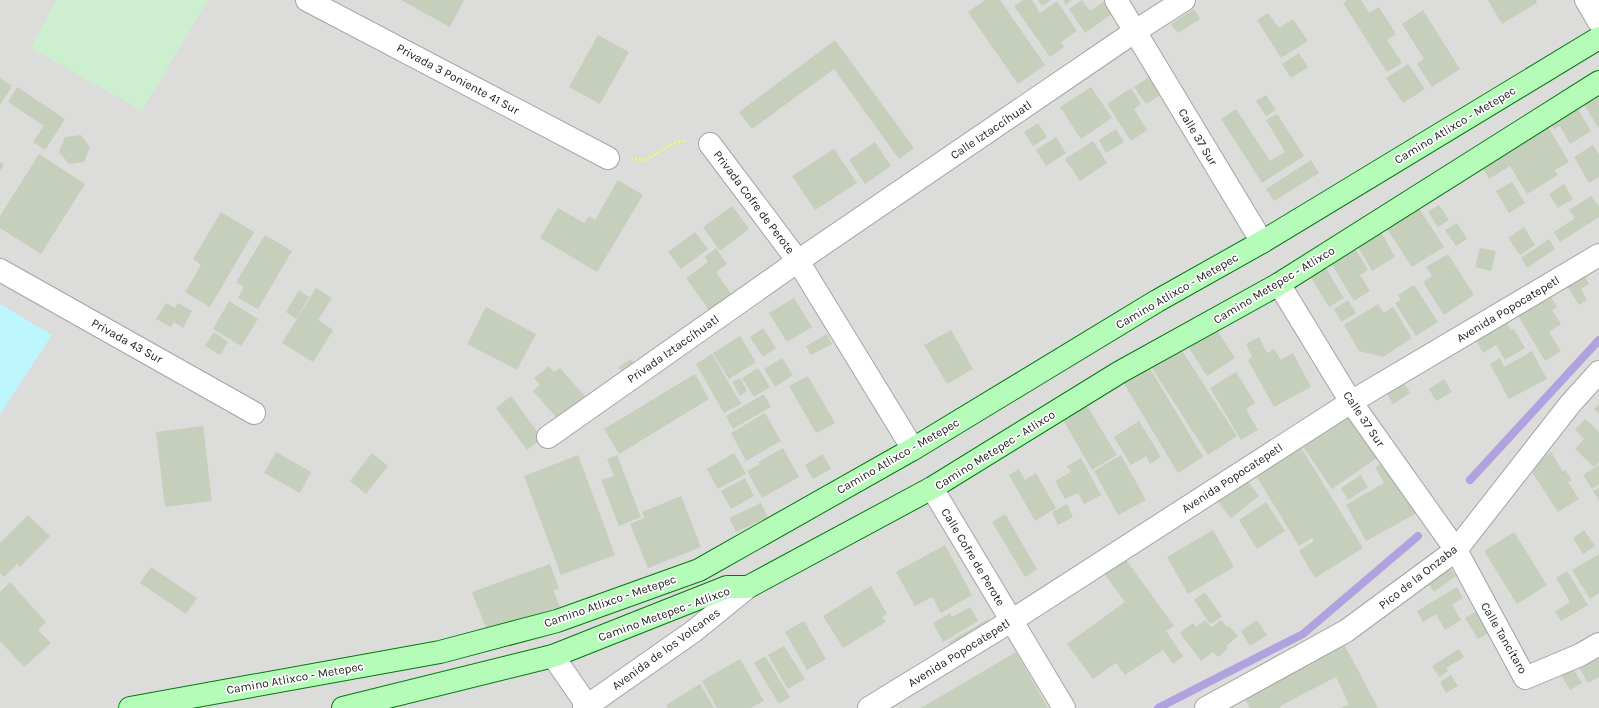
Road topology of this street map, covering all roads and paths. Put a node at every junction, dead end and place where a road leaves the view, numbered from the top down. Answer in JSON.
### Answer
{"nodes":[{"id":1,"x":307,"y":0,"type":"edge"},
{"id":2,"x":1116,"y":0,"type":"edge"},
{"id":3,"x":1184,"y":0,"type":"edge"},
{"id":4,"x":1586,"y":0,"type":"edge"},
{"id":5,"x":1599,"y":22,"type":"edge"},
{"id":6,"x":1134,"y":32,"type":"junction"},
{"id":7,"x":1599,"y":38,"type":"edge"},
{"id":8,"x":1599,"y":82,"type":"edge"},
{"id":9,"x":710,"y":144,"type":"joint"},
{"id":10,"x":608,"y":158,"type":"joint"},
{"id":11,"x":1262,"y":242,"type":"junction"},
{"id":12,"x":1599,"y":255,"type":"edge"},
{"id":13,"x":798,"y":261,"type":"junction"},
{"id":14,"x":0,"y":270,"type":"edge"},
{"id":15,"x":1279,"y":284,"type":"junction"},
{"id":16,"x":1599,"y":372,"type":"edge"},
{"id":17,"x":1351,"y":402,"type":"junction"},
{"id":18,"x":254,"y":413,"type":"dead end"},
{"id":19,"x":548,"y":437,"type":"dead end"},
{"id":20,"x":913,"y":449,"type":"junction"},
{"id":21,"x":932,"y":488,"type":"junction"},
{"id":22,"x":1456,"y":550,"type":"junction"},
{"id":23,"x":748,"y":587,"type":"junction"},
{"id":24,"x":1011,"y":621,"type":"junction"},
{"id":25,"x":1599,"y":644,"type":"edge"},
{"id":26,"x":552,"y":656,"type":"junction"},
{"id":27,"x":587,"y":707,"type":"edge"},
{"id":28,"x":130,"y":708,"type":"edge"},
{"id":29,"x":343,"y":708,"type":"edge"},
{"id":30,"x":869,"y":708,"type":"edge"},
{"id":31,"x":1064,"y":708,"type":"edge"},
{"id":32,"x":1206,"y":708,"type":"edge"}],
"edges":[{"from":1,"to":10,"type":"street","name":"Privada 3 Poniente 41 Sur"},
{"from":2,"to":6,"type":"street","name":"Calle 37 Sur"},
{"from":3,"to":6,"type":"street","name":"Calle Iztaccíhuatl"},
{"from":4,"to":5,"type":"street"},
{"from":6,"to":11,"type":"street","name":"Calle 37 Sur"},
{"from":6,"to":13,"type":"street","name":"Calle Iztaccíhuatl"},
{"from":7,"to":11,"type":"main road","name":"Camino Atlixco - Metepec"},
{"from":8,"to":15,"type":"main road","name":"Camino Metepec - Atlixco"},
{"from":9,"to":10,"type":"path"},
{"from":9,"to":13,"type":"street","name":"Privada Cofre de Perote"},
{"from":11,"to":20,"type":"main road","name":"Camino Atlixco - Metepec"},
{"from":12,"to":17,"type":"street","name":"Avenida Popocatepetl"},
{"from":13,"to":19,"type":"street","name":"Privada Iztaccíhuatl"},
{"from":13,"to":20,"type":"street"},
{"from":14,"to":18,"type":"street","name":"Privada 43 Sur"},
{"from":15,"to":17,"type":"street","name":"Calle 37 Sur"},
{"from":15,"to":21,"type":"main road","name":"Camino Metepec - Atlixco"},
{"from":16,"to":22,"type":"street","name":"Pico de la Onzaba"},
{"from":17,"to":22,"type":"street","name":"Calle 37 Sur"},
{"from":17,"to":24,"type":"street","name":"Avenida Popocatepetl"},
{"from":20,"to":28,"type":"main road","name":"Camino Atlixco - Metepec"},
{"from":21,"to":23,"type":"main road","name":"Camino Metepec - Atlixco"},
{"from":21,"to":24,"type":"street","name":"Calle Cofre de Perote"},
{"from":22,"to":25,"type":"street","name":"Calle Tancítaro"},
{"from":22,"to":32,"type":"street","name":"Pico de la Onzaba"},
{"from":23,"to":26,"type":"main road","name":"Camino Metepec - Atlixco"},
{"from":23,"to":27,"type":"street","name":"Avenida de los Volcanes"},
{"from":24,"to":30,"type":"street","name":"Avenida Popocatepetl"},
{"from":24,"to":31,"type":"street","name":"Calle Cofre de Perote"},
{"from":26,"to":27,"type":"street"},
{"from":26,"to":29,"type":"main road","name":"Camino Metepec - Atlixco"}]}
